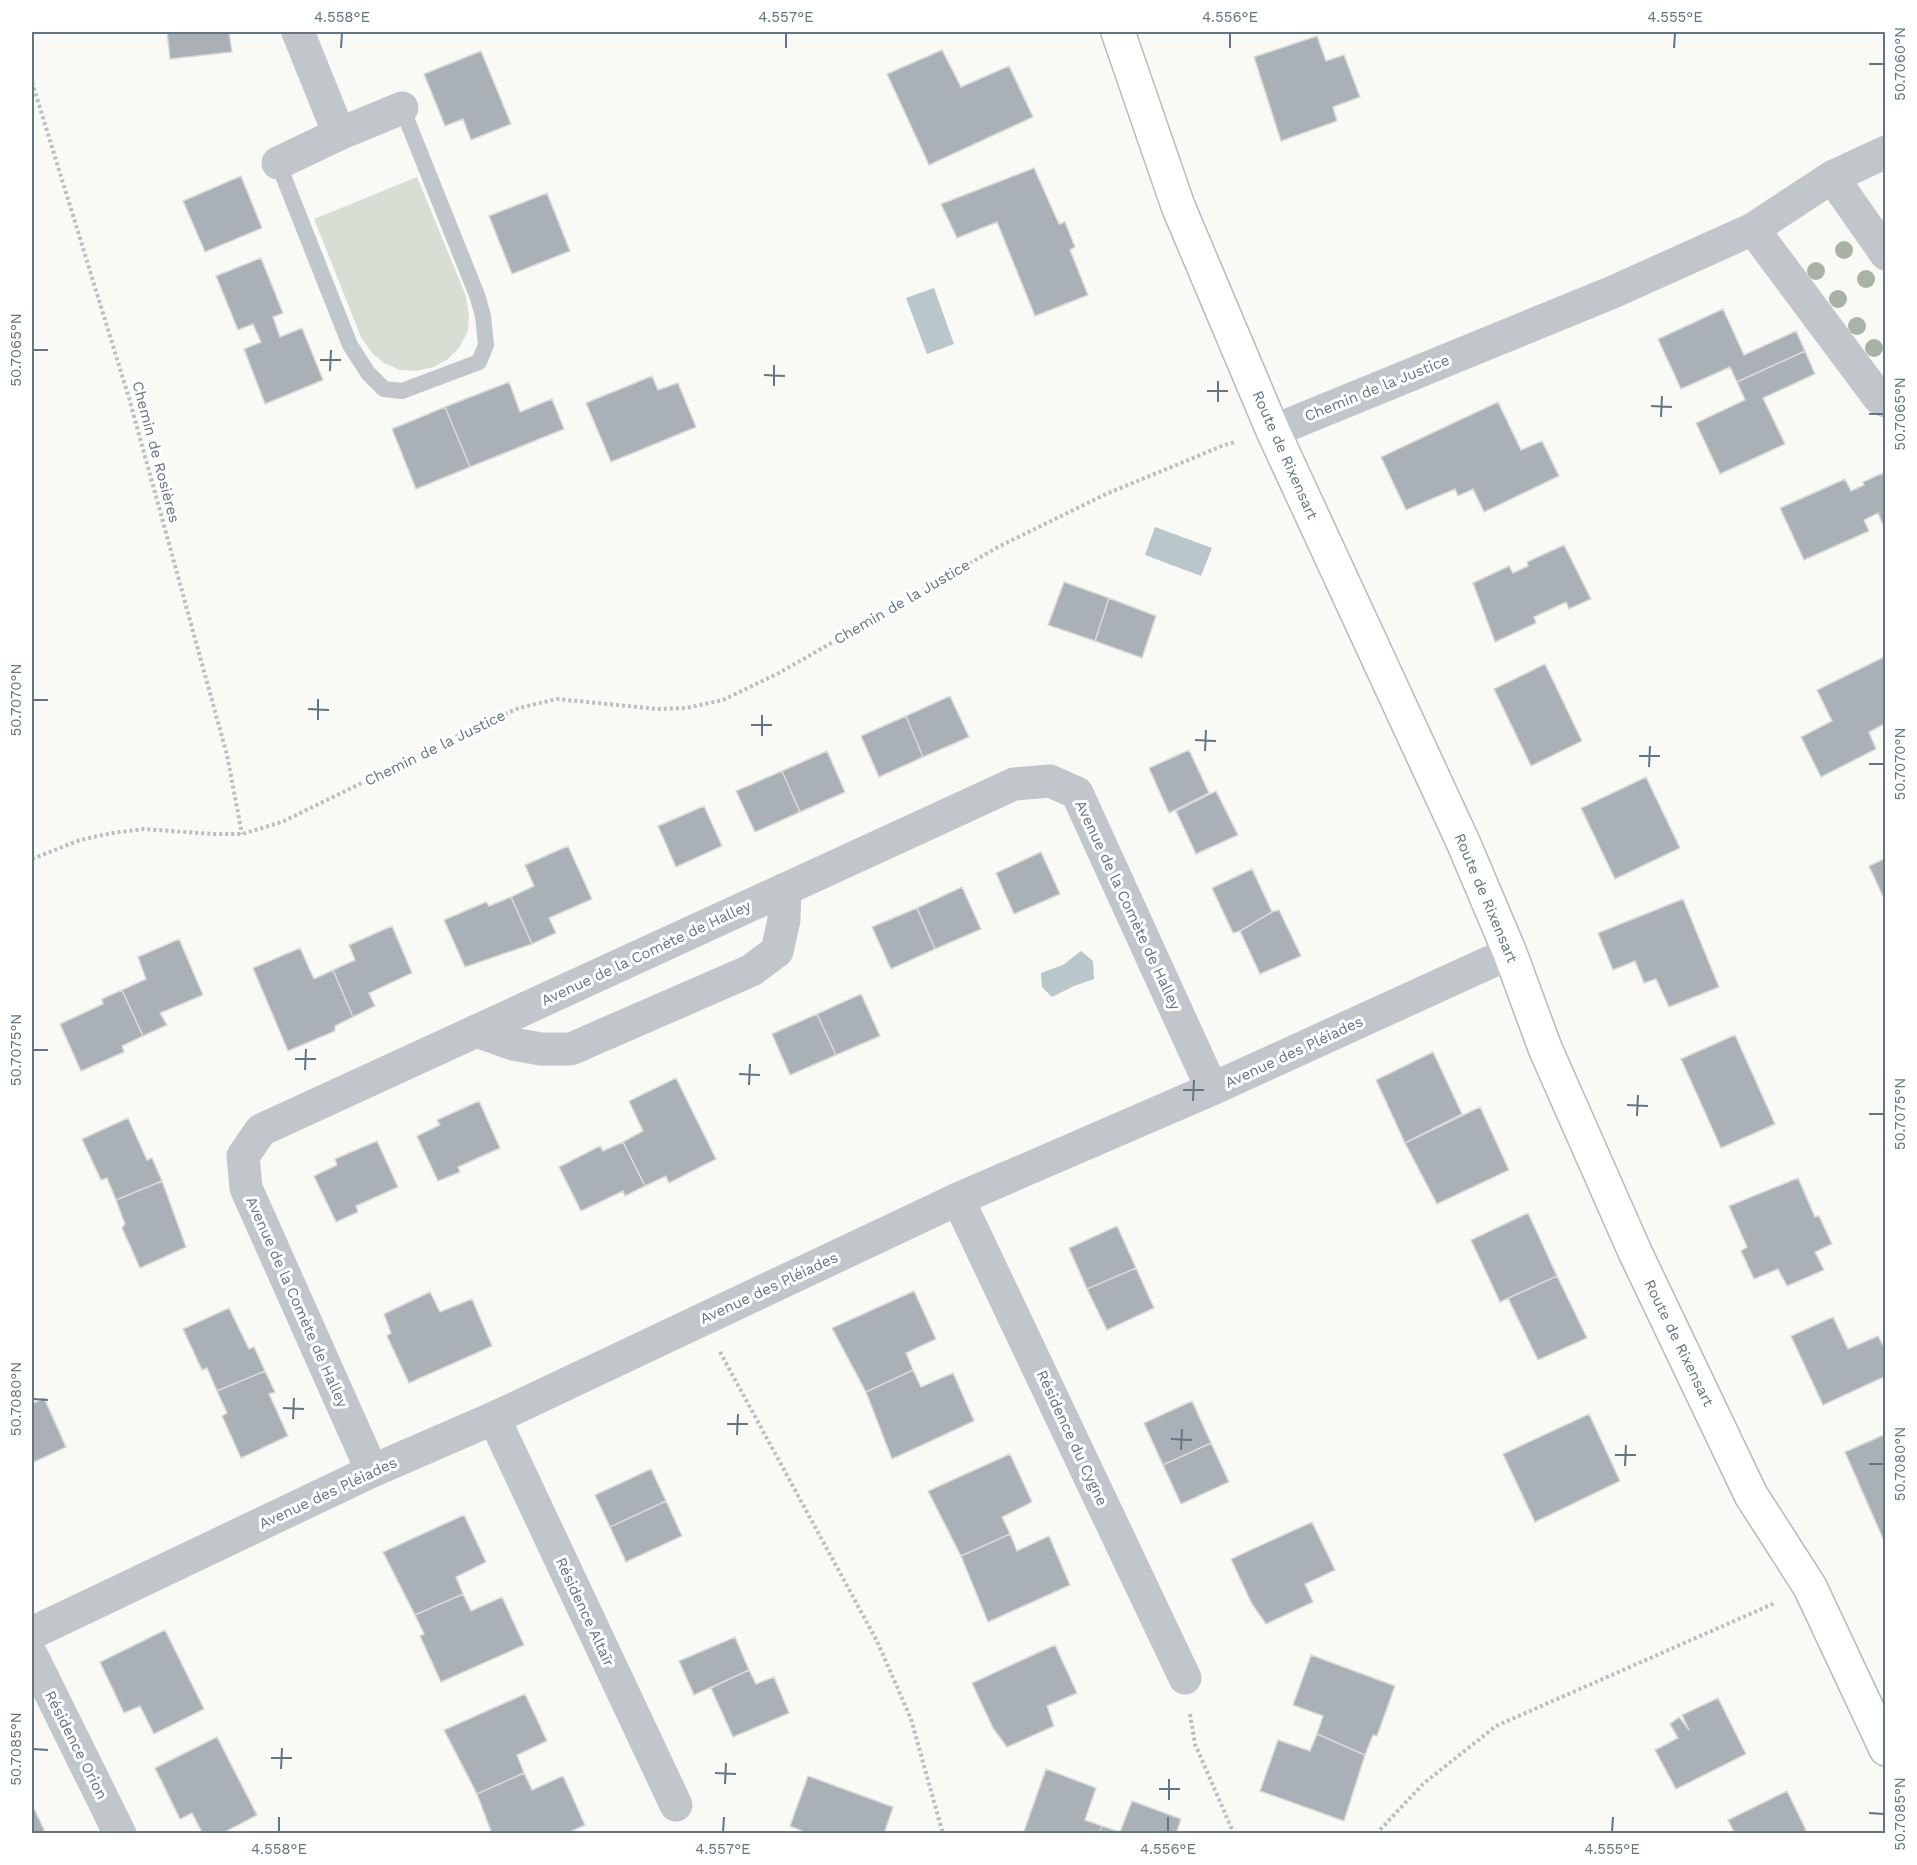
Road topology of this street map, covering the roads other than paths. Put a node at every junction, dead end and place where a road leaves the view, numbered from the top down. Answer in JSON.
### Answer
{"nodes":[{"id":1,"x":297,"y":32,"type":"edge"},
{"id":2,"x":1118,"y":32,"type":"edge"},
{"id":3,"x":402,"y":108,"type":"joint"},
{"id":4,"x":339,"y":134,"type":"junction"},
{"id":5,"x":1886,"y":152,"type":"edge"},
{"id":6,"x":278,"y":163,"type":"joint"},
{"id":7,"x":1832,"y":177,"type":"junction"},
{"id":8,"x":1753,"y":228,"type":"junction"},
{"id":9,"x":1886,"y":255,"type":"edge"},
{"id":10,"x":1886,"y":401,"type":"edge"},
{"id":11,"x":1274,"y":431,"type":"junction"},
{"id":12,"x":785,"y":889,"type":"junction"},
{"id":13,"x":1510,"y":953,"type":"junction"},
{"id":14,"x":476,"y":1031,"type":"junction"},
{"id":15,"x":1212,"y":1089,"type":"junction"},
{"id":16,"x":958,"y":1199,"type":"junction"},
{"id":17,"x":494,"y":1418,"type":"junction"},
{"id":18,"x":372,"y":1471,"type":"junction"},
{"id":19,"x":32,"y":1633,"type":"edge"},
{"id":20,"x":32,"y":1656,"type":"edge"},
{"id":21,"x":1185,"y":1678,"type":"road end"},
{"id":22,"x":1886,"y":1749,"type":"edge"},
{"id":23,"x":676,"y":1805,"type":"dead end"},
{"id":24,"x":120,"y":1833,"type":"edge"}],
"edges":[{"from":1,"to":4,"type":"street"},
{"from":2,"to":11,"type":"street","name":"Route de Rixensart"},
{"from":3,"to":4,"type":"street"},
{"from":3,"to":6,"type":"lane"},
{"from":4,"to":6,"type":"street"},
{"from":5,"to":7,"type":"street","name":"Chemin de la Justice"},
{"from":7,"to":8,"type":"street","name":"Chemin de la Justice"},
{"from":7,"to":9,"type":"street"},
{"from":8,"to":10,"type":"street"},
{"from":8,"to":11,"type":"street","name":"Chemin de la Justice"},
{"from":11,"to":13,"type":"street","name":"Route de Rixensart"},
{"from":12,"to":14,"type":"street","name":"Avenue de la Comète de Halley"},
{"from":12,"to":14,"type":"street"},
{"from":12,"to":15,"type":"street","name":"Avenue de la Comète de Halley"},
{"from":13,"to":15,"type":"street","name":"Avenue des Pléiades"},
{"from":13,"to":22,"type":"street","name":"Route de Rixensart"},
{"from":14,"to":18,"type":"street","name":"Avenue de la Comète de Halley"},
{"from":15,"to":16,"type":"street","name":"Avenue des Pléiades"},
{"from":16,"to":17,"type":"street","name":"Avenue des Pléiades"},
{"from":16,"to":21,"type":"street","name":"Résidence du Cygne"},
{"from":17,"to":18,"type":"street","name":"Avenue des Pléiades"},
{"from":17,"to":23,"type":"street","name":"Résidence Altaïr"},
{"from":18,"to":19,"type":"street","name":"Avenue des Pléiades"},
{"from":20,"to":24,"type":"street","name":"Résidence Orion"}]}
